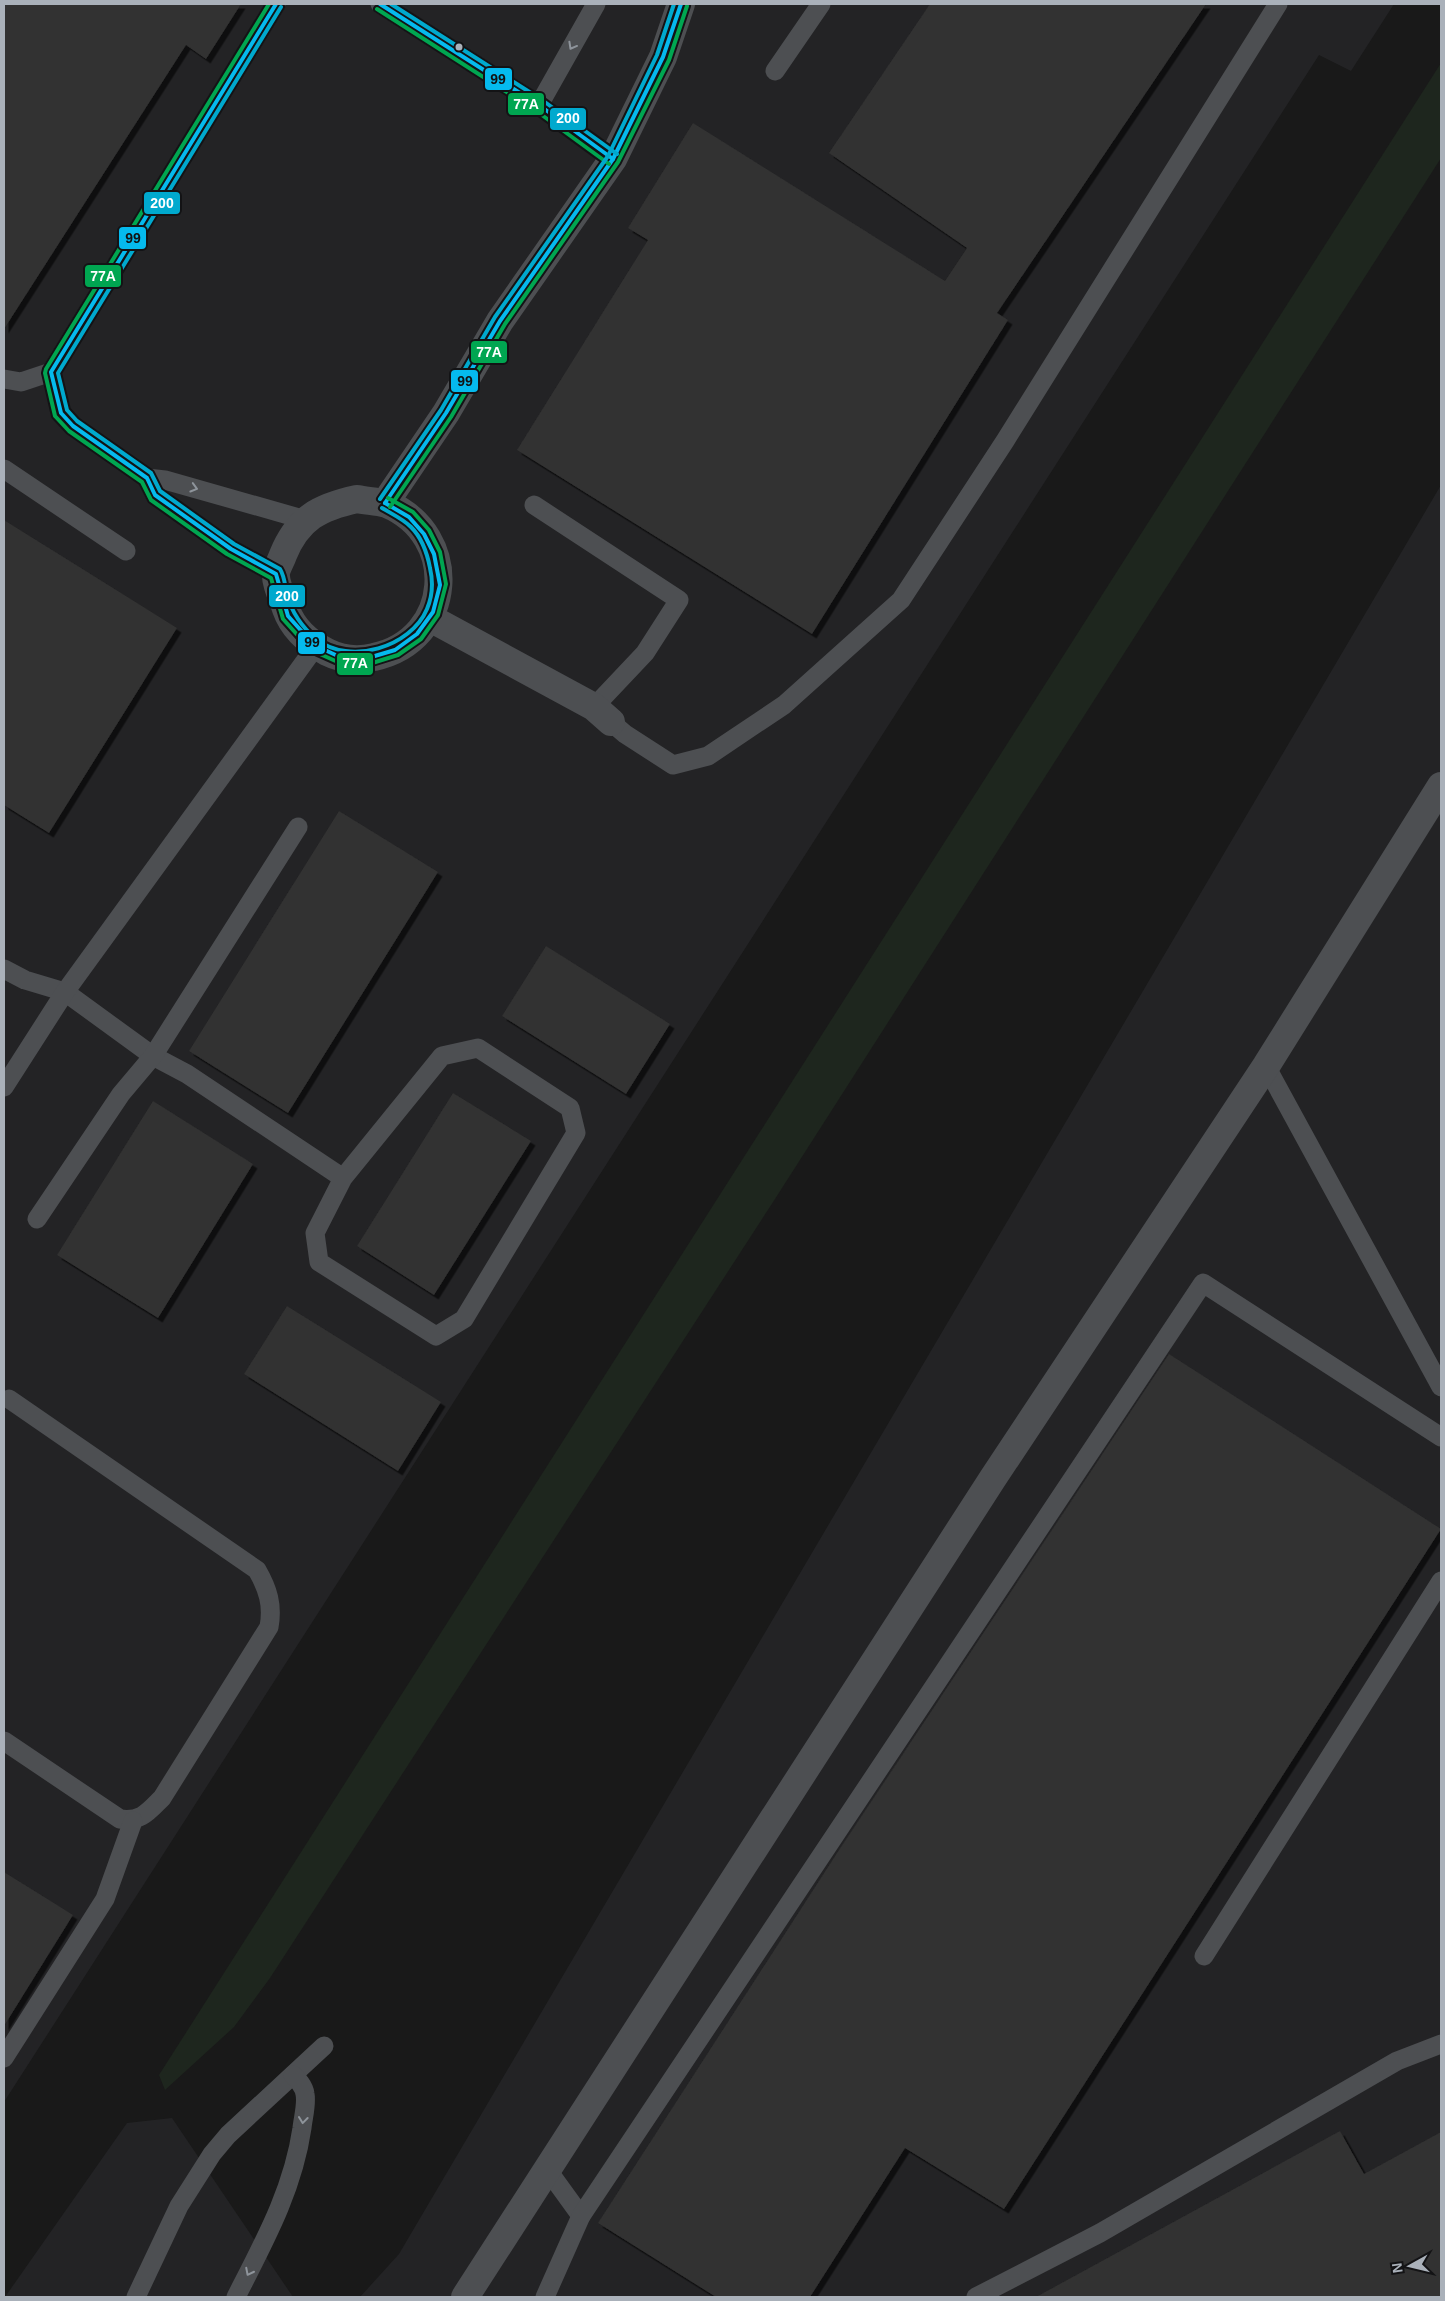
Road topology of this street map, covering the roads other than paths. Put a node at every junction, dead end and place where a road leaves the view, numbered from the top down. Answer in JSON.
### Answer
{"nodes":[{"id":1,"x":276,"y":4,"type":"edge"},
{"id":2,"x":380,"y":4,"type":"edge"},
{"id":3,"x":596,"y":4,"type":"edge"},
{"id":4,"x":681,"y":4,"type":"edge"},
{"id":5,"x":821,"y":4,"type":"edge"},
{"id":6,"x":1278,"y":4,"type":"edge"},
{"id":7,"x":775,"y":71,"type":"dead end"},
{"id":8,"x":539,"y":105,"type":"junction"},
{"id":9,"x":613,"y":159,"type":"junction"},
{"id":10,"x":51,"y":372,"type":"junction"},
{"id":11,"x":4,"y":379,"type":"edge"},
{"id":12,"x":4,"y":469,"type":"edge"},
{"id":13,"x":147,"y":478,"type":"junction"},
{"id":14,"x":385,"y":504,"type":"junction"},
{"id":15,"x":534,"y":505,"type":"dead end"},
{"id":16,"x":306,"y":520,"type":"junction"},
{"id":17,"x":126,"y":551,"type":"dead end"},
{"id":18,"x":276,"y":574,"type":"junction"},
{"id":19,"x":430,"y":618,"type":"junction"},
{"id":20,"x":316,"y":646,"type":"junction"},
{"id":21,"x":602,"y":714,"type":"junction"},
{"id":22,"x":1441,"y":786,"type":"edge"},
{"id":23,"x":298,"y":827,"type":"dead end"},
{"id":24,"x":4,"y":969,"type":"edge"},
{"id":25,"x":65,"y":992,"type":"junction"},
{"id":26,"x":153,"y":1056,"type":"junction"},
{"id":27,"x":1266,"y":1066,"type":"junction"},
{"id":28,"x":4,"y":1087,"type":"edge"},
{"id":29,"x":343,"y":1178,"type":"junction"},
{"id":30,"x":37,"y":1219,"type":"dead end"},
{"id":31,"x":1441,"y":1387,"type":"edge"},
{"id":32,"x":9,"y":1399,"type":"dead end"},
{"id":33,"x":1441,"y":1437,"type":"edge"},
{"id":34,"x":1441,"y":1581,"type":"edge"},
{"id":35,"x":4,"y":1741,"type":"edge"},
{"id":36,"x":133,"y":1821,"type":"junction"},
{"id":37,"x":1204,"y":1956,"type":"dead end"},
{"id":38,"x":1441,"y":2044,"type":"edge"},
{"id":39,"x":324,"y":2046,"type":"dead end"},
{"id":40,"x":4,"y":2058,"type":"edge"},
{"id":41,"x":293,"y":2075,"type":"junction"},
{"id":42,"x":547,"y":2170,"type":"junction"},
{"id":43,"x":581,"y":2216,"type":"junction"},
{"id":44,"x":136,"y":2297,"type":"edge"},
{"id":45,"x":236,"y":2297,"type":"edge"},
{"id":46,"x":465,"y":2297,"type":"edge"},
{"id":47,"x":545,"y":2297,"type":"edge"},
{"id":48,"x":976,"y":2297,"type":"edge"}],
"edges":[{"from":1,"to":10,"type":"lane"},
{"from":2,"to":8,"type":"lane"},
{"from":3,"to":8,"type":"lane","one_way":true},
{"from":4,"to":9,"type":"street"},
{"from":5,"to":7,"type":"lane"},
{"from":6,"to":21,"type":"lane"},
{"from":8,"to":9,"type":"lane"},
{"from":9,"to":14,"type":"street"},
{"from":10,"to":11,"type":"lane"},
{"from":10,"to":13,"type":"lane"},
{"from":12,"to":17,"type":"lane"},
{"from":13,"to":16,"type":"lane","one_way":true},
{"from":13,"to":18,"type":"lane"},
{"from":14,"to":16,"type":"street"},
{"from":14,"to":19,"type":"street"},
{"from":15,"to":21,"type":"lane"},
{"from":16,"to":18,"type":"street"},
{"from":18,"to":20,"type":"street"},
{"from":19,"to":20,"type":"street"},
{"from":19,"to":21,"type":"street"},
{"from":20,"to":25,"type":"lane"},
{"from":22,"to":27,"type":"street"},
{"from":23,"to":26,"type":"lane"},
{"from":24,"to":25,"type":"lane"},
{"from":25,"to":26,"type":"lane"},
{"from":25,"to":28,"type":"lane"},
{"from":26,"to":29,"type":"lane"},
{"from":26,"to":30,"type":"lane"},
{"from":27,"to":31,"type":"lane"},
{"from":27,"to":42,"type":"street"},
{"from":29,"to":29,"type":"lane"},
{"from":32,"to":36,"type":"lane"},
{"from":33,"to":43,"type":"lane"},
{"from":34,"to":37,"type":"lane"},
{"from":35,"to":36,"type":"lane"},
{"from":36,"to":40,"type":"lane"},
{"from":38,"to":48,"type":"lane"},
{"from":39,"to":41,"type":"lane"},
{"from":41,"to":44,"type":"lane"},
{"from":41,"to":45,"type":"lane","one_way":true},
{"from":42,"to":43,"type":"lane"},
{"from":42,"to":46,"type":"street"},
{"from":43,"to":47,"type":"lane"}]}
